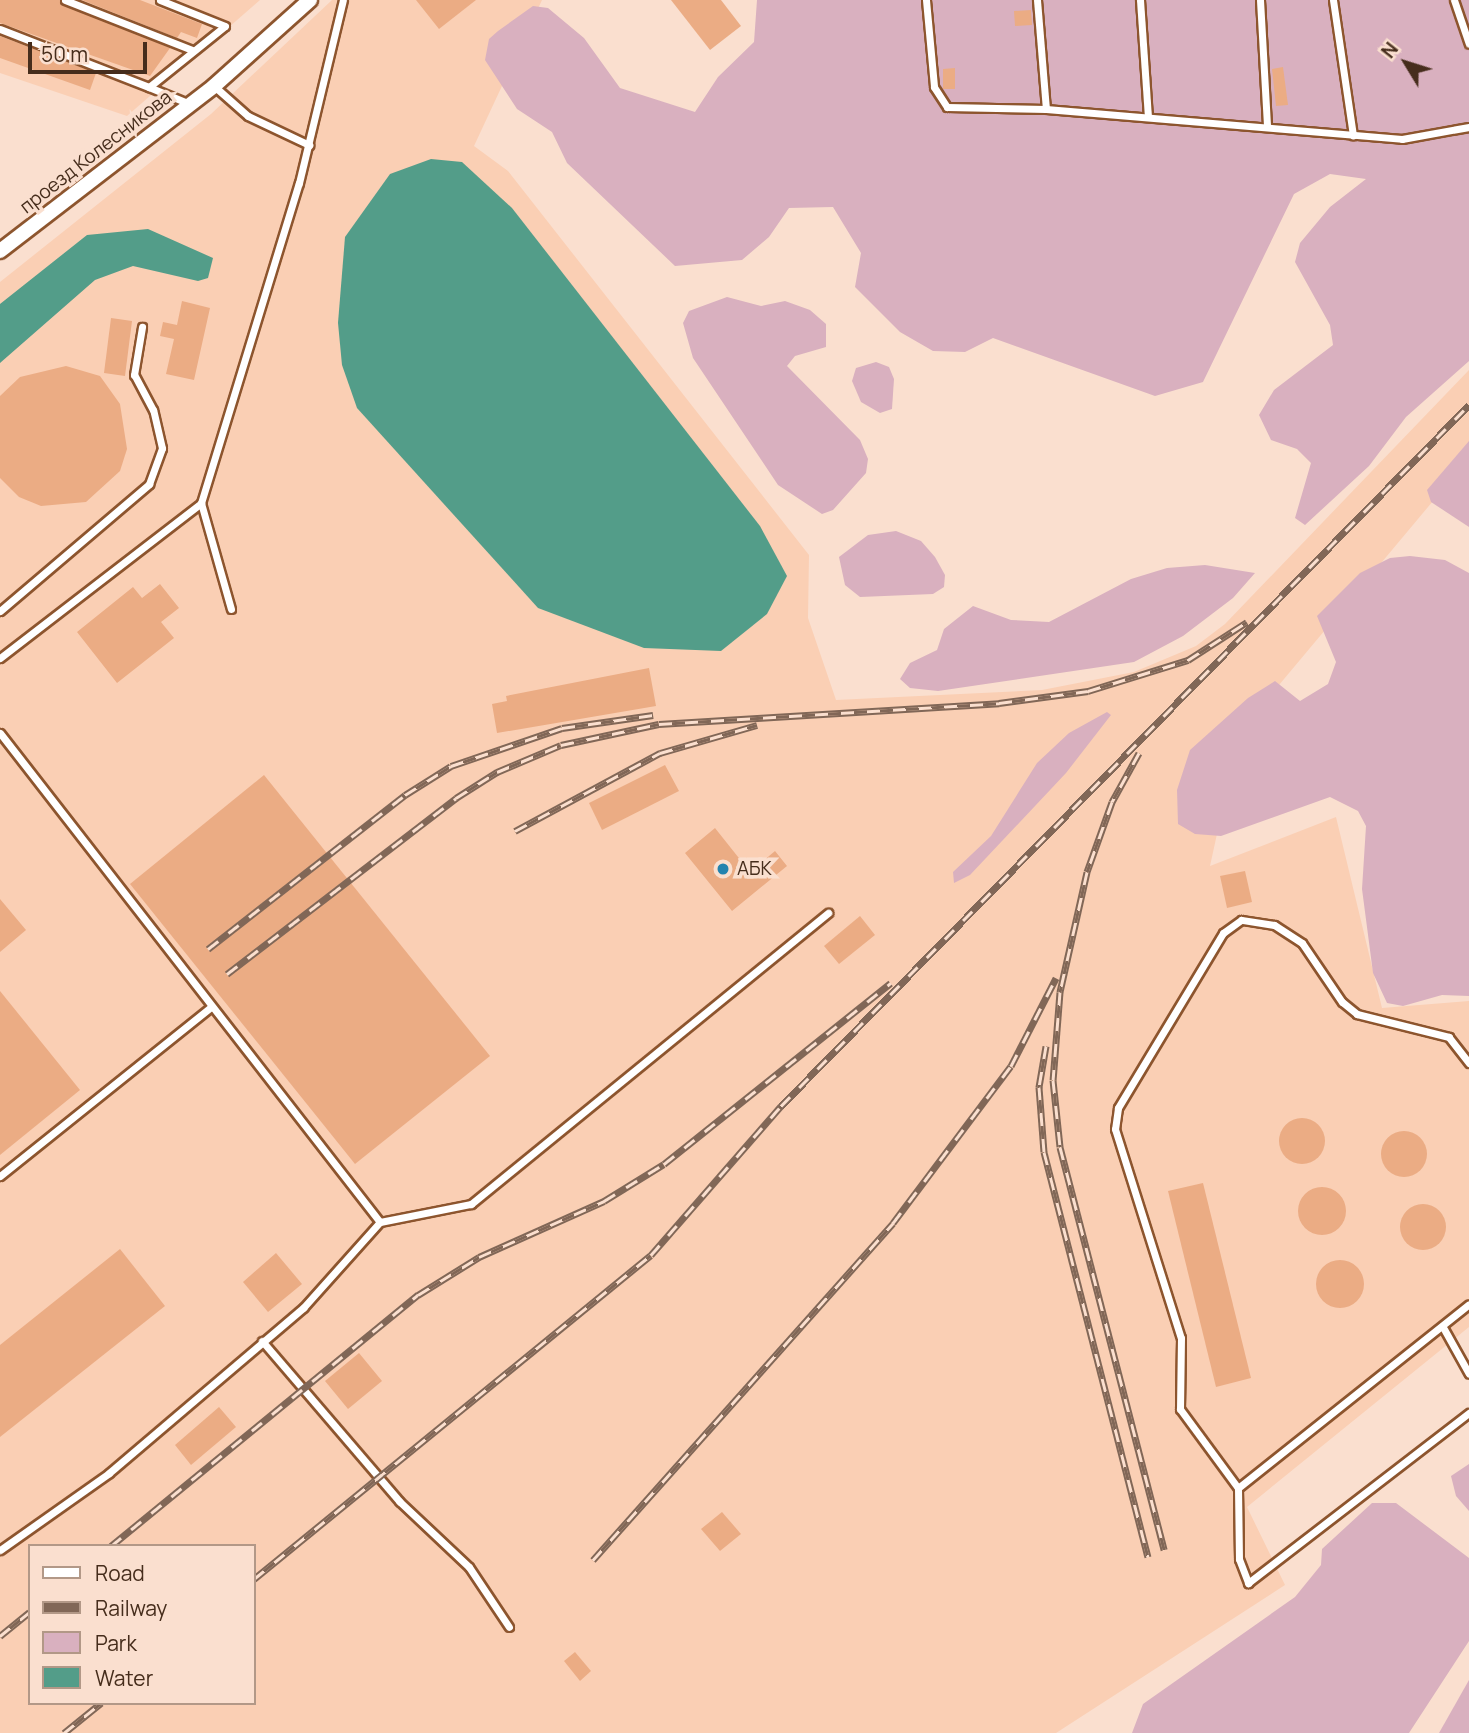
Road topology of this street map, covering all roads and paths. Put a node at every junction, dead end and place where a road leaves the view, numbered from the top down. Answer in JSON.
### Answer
{"nodes":[{"id":1,"x":65,"y":0,"type":"edge"},
{"id":2,"x":159,"y":0,"type":"edge"},
{"id":3,"x":310,"y":0,"type":"edge"},
{"id":4,"x":343,"y":0,"type":"edge"},
{"id":5,"x":926,"y":0,"type":"edge"},
{"id":6,"x":1037,"y":0,"type":"edge"},
{"id":7,"x":1140,"y":0,"type":"edge"},
{"id":8,"x":1260,"y":0,"type":"edge"},
{"id":9,"x":1333,"y":0,"type":"edge"},
{"id":10,"x":1454,"y":0,"type":"edge"},
{"id":11,"x":0,"y":29,"type":"edge"},
{"id":12,"x":1469,"y":44,"type":"edge"},
{"id":13,"x":192,"y":50,"type":"junction"},
{"id":14,"x":214,"y":86,"type":"junction"},
{"id":15,"x":149,"y":87,"type":"junction"},
{"id":16,"x":190,"y":104,"type":"junction"},
{"id":17,"x":1046,"y":109,"type":"junction"},
{"id":18,"x":1148,"y":116,"type":"junction"},
{"id":19,"x":1267,"y":125,"type":"junction"},
{"id":20,"x":1469,"y":127,"type":"edge"},
{"id":21,"x":1353,"y":136,"type":"junction"},
{"id":22,"x":309,"y":145,"type":"junction"},
{"id":23,"x":0,"y":251,"type":"edge"},
{"id":24,"x":142,"y":327,"type":"dead end"},
{"id":25,"x":201,"y":503,"type":"junction"},
{"id":26,"x":231,"y":609,"type":"dead end"},
{"id":27,"x":0,"y":611,"type":"edge"},
{"id":28,"x":0,"y":658,"type":"edge"},
{"id":29,"x":0,"y":733,"type":"edge"},
{"id":30,"x":828,"y":913,"type":"dead end"},
{"id":31,"x":209,"y":1008,"type":"junction"},
{"id":32,"x":1469,"y":1063,"type":"edge"},
{"id":33,"x":0,"y":1176,"type":"edge"},
{"id":34,"x":380,"y":1222,"type":"junction"},
{"id":35,"x":1469,"y":1304,"type":"edge"},
{"id":36,"x":1444,"y":1329,"type":"junction"},
{"id":37,"x":262,"y":1341,"type":"junction"},
{"id":38,"x":1469,"y":1374,"type":"edge"},
{"id":39,"x":1469,"y":1413,"type":"edge"},
{"id":40,"x":1238,"y":1488,"type":"junction"},
{"id":41,"x":0,"y":1550,"type":"edge"},
{"id":42,"x":509,"y":1627,"type":"dead end"}],
"edges":[{"from":1,"to":13,"type":"lane"},
{"from":2,"to":13,"type":"lane"},
{"from":3,"to":14,"type":"street","name":"проезд Колесникова"},
{"from":4,"to":22,"type":"lane"},
{"from":5,"to":17,"type":"lane"},
{"from":6,"to":17,"type":"lane"},
{"from":7,"to":18,"type":"lane"},
{"from":8,"to":19,"type":"lane"},
{"from":9,"to":21,"type":"lane"},
{"from":10,"to":12,"type":"lane"},
{"from":11,"to":15,"type":"lane"},
{"from":13,"to":15,"type":"lane"},
{"from":14,"to":16,"type":"street","name":"проезд Колесникова"},
{"from":14,"to":22,"type":"lane"},
{"from":15,"to":16,"type":"lane"},
{"from":16,"to":23,"type":"street","name":"проезд Колесникова"},
{"from":17,"to":18,"type":"lane"},
{"from":18,"to":19,"type":"lane"},
{"from":19,"to":21,"type":"lane"},
{"from":20,"to":21,"type":"lane"},
{"from":22,"to":25,"type":"lane"},
{"from":24,"to":27,"type":"lane"},
{"from":25,"to":26,"type":"lane"},
{"from":25,"to":28,"type":"lane"},
{"from":29,"to":31,"type":"lane"},
{"from":30,"to":34,"type":"lane"},
{"from":31,"to":33,"type":"lane"},
{"from":31,"to":34,"type":"lane"},
{"from":32,"to":40,"type":"lane"},
{"from":34,"to":37,"type":"lane"},
{"from":35,"to":36,"type":"lane"},
{"from":36,"to":38,"type":"lane"},
{"from":36,"to":40,"type":"lane"},
{"from":37,"to":41,"type":"lane"},
{"from":37,"to":42,"type":"lane"},
{"from":39,"to":40,"type":"lane"}]}
